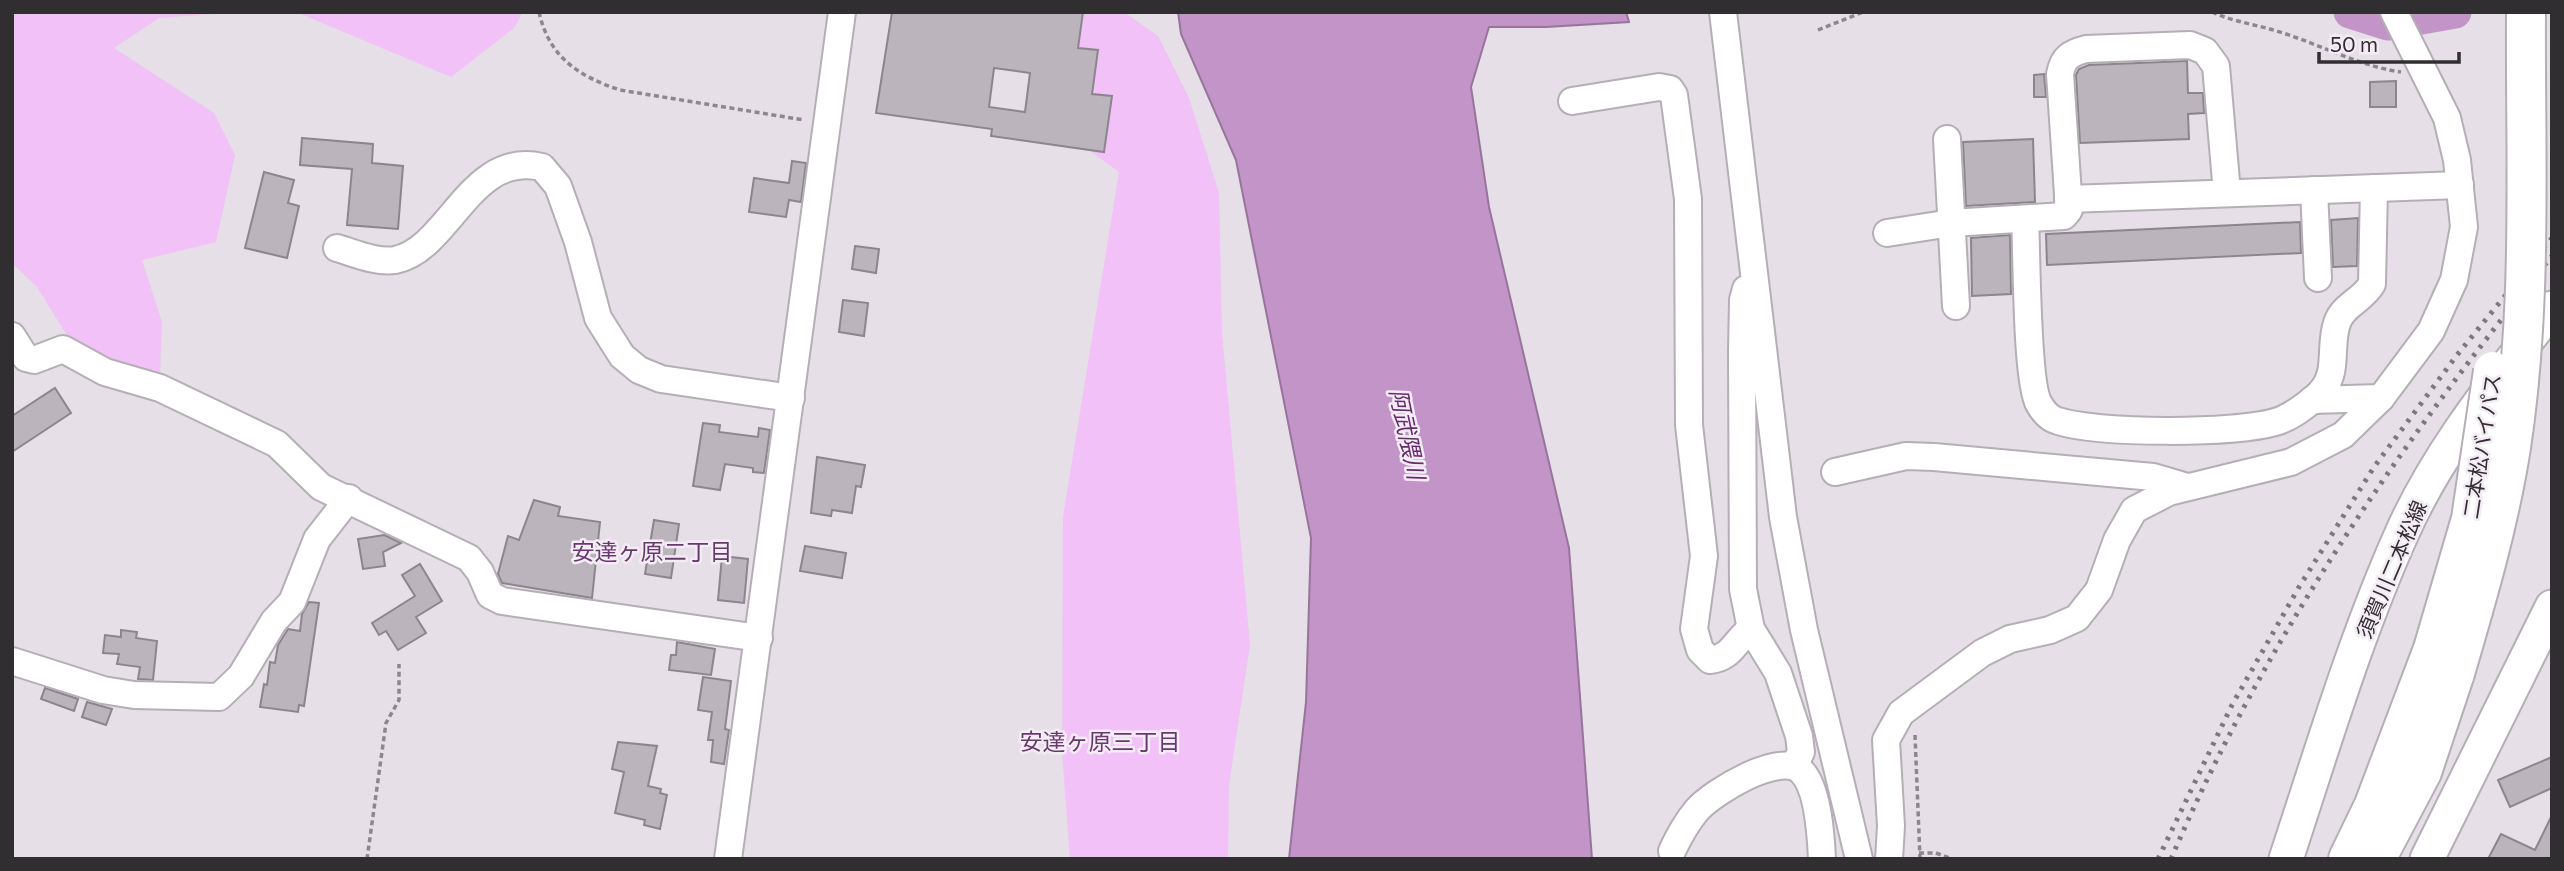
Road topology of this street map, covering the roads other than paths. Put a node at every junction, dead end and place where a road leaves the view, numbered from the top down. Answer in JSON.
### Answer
{"nodes":[{"id":1,"x":842,"y":12,"type":"edge"},
{"id":2,"x":1723,"y":12,"type":"edge"},
{"id":3,"x":2393,"y":12,"type":"edge"},
{"id":4,"x":2502,"y":12,"type":"edge"},
{"id":5,"x":2526,"y":12,"type":"edge"},
{"id":6,"x":1572,"y":101,"type":"dead end"},
{"id":7,"x":1947,"y":139,"type":"dead end"},
{"id":8,"x":2460,"y":185,"type":"junction"},
{"id":9,"x":2374,"y":188,"type":"junction"},
{"id":10,"x":2314,"y":190,"type":"junction"},
{"id":11,"x":2227,"y":193,"type":"junction"},
{"id":12,"x":2068,"y":198,"type":"junction"},
{"id":13,"x":2025,"y":219,"type":"junction"},
{"id":14,"x":1951,"y":223,"type":"junction"},
{"id":15,"x":1887,"y":233,"type":"dead end"},
{"id":16,"x":337,"y":248,"type":"dead end"},
{"id":17,"x":2318,"y":278,"type":"dead end"},
{"id":18,"x":1756,"y":282,"type":"junction"},
{"id":19,"x":1956,"y":306,"type":"dead end"},
{"id":20,"x":2552,"y":308,"type":"edge"},
{"id":21,"x":12,"y":336,"type":"edge"},
{"id":22,"x":792,"y":398,"type":"junction"},
{"id":23,"x":2381,"y":398,"type":"junction"},
{"id":24,"x":2312,"y":400,"type":"junction"},
{"id":25,"x":1835,"y":472,"type":"dead end"},
{"id":26,"x":2188,"y":487,"type":"junction"},
{"id":27,"x":349,"y":498,"type":"junction"},
{"id":28,"x":2552,"y":607,"type":"edge"},
{"id":29,"x":1751,"y":629,"type":"junction"},
{"id":30,"x":759,"y":638,"type":"junction"},
{"id":31,"x":12,"y":661,"type":"edge"},
{"id":32,"x":2444,"y":661,"type":"junction"},
{"id":33,"x":1794,"y":766,"type":"junction"},
{"id":34,"x":1672,"y":851,"type":"dead end"},
{"id":35,"x":728,"y":859,"type":"edge"},
{"id":36,"x":1822,"y":859,"type":"edge"},
{"id":37,"x":1859,"y":859,"type":"edge"},
{"id":38,"x":1889,"y":859,"type":"edge"},
{"id":39,"x":2286,"y":859,"type":"edge"},
{"id":40,"x":2348,"y":859,"type":"edge"},
{"id":41,"x":2376,"y":859,"type":"edge"},
{"id":42,"x":2427,"y":859,"type":"edge"}],
"edges":[{"from":1,"to":22,"type":"street"},
{"from":2,"to":18,"type":"street"},
{"from":3,"to":8,"type":"street"},
{"from":4,"to":32,"type":"highway","name":"二本松バイパス","bridge":true},
{"from":5,"to":32,"type":"highway","name":"二本松バイパス","bridge":true},
{"from":6,"to":29,"type":"street"},
{"from":7,"to":14,"type":"street"},
{"from":8,"to":9,"type":"street"},
{"from":8,"to":23,"type":"street"},
{"from":9,"to":10,"type":"street"},
{"from":9,"to":24,"type":"street"},
{"from":10,"to":11,"type":"street"},
{"from":10,"to":17,"type":"street"},
{"from":11,"to":12,"type":"street"},
{"from":11,"to":12,"type":"street"},
{"from":12,"to":13,"type":"street"},
{"from":13,"to":14,"type":"street"},
{"from":13,"to":24,"type":"street"},
{"from":14,"to":15,"type":"street"},
{"from":14,"to":19,"type":"street"},
{"from":16,"to":22,"type":"street"},
{"from":18,"to":29,"type":"street"},
{"from":18,"to":37,"type":"street"},
{"from":20,"to":39,"type":"main road","name":"須賀川二本松線"},
{"from":21,"to":27,"type":"street"},
{"from":22,"to":30,"type":"street"},
{"from":23,"to":24,"type":"street"},
{"from":23,"to":26,"type":"street"},
{"from":25,"to":26,"type":"street"},
{"from":26,"to":38,"type":"street"},
{"from":27,"to":30,"type":"street"},
{"from":27,"to":31,"type":"street"},
{"from":28,"to":42,"type":"main road"},
{"from":29,"to":33,"type":"street"},
{"from":30,"to":35,"type":"street"},
{"from":32,"to":40,"type":"highway","name":"二本松バイパス"},
{"from":32,"to":41,"type":"highway","name":"二本松バイパス"},
{"from":33,"to":34,"type":"street"},
{"from":33,"to":36,"type":"street"}]}
